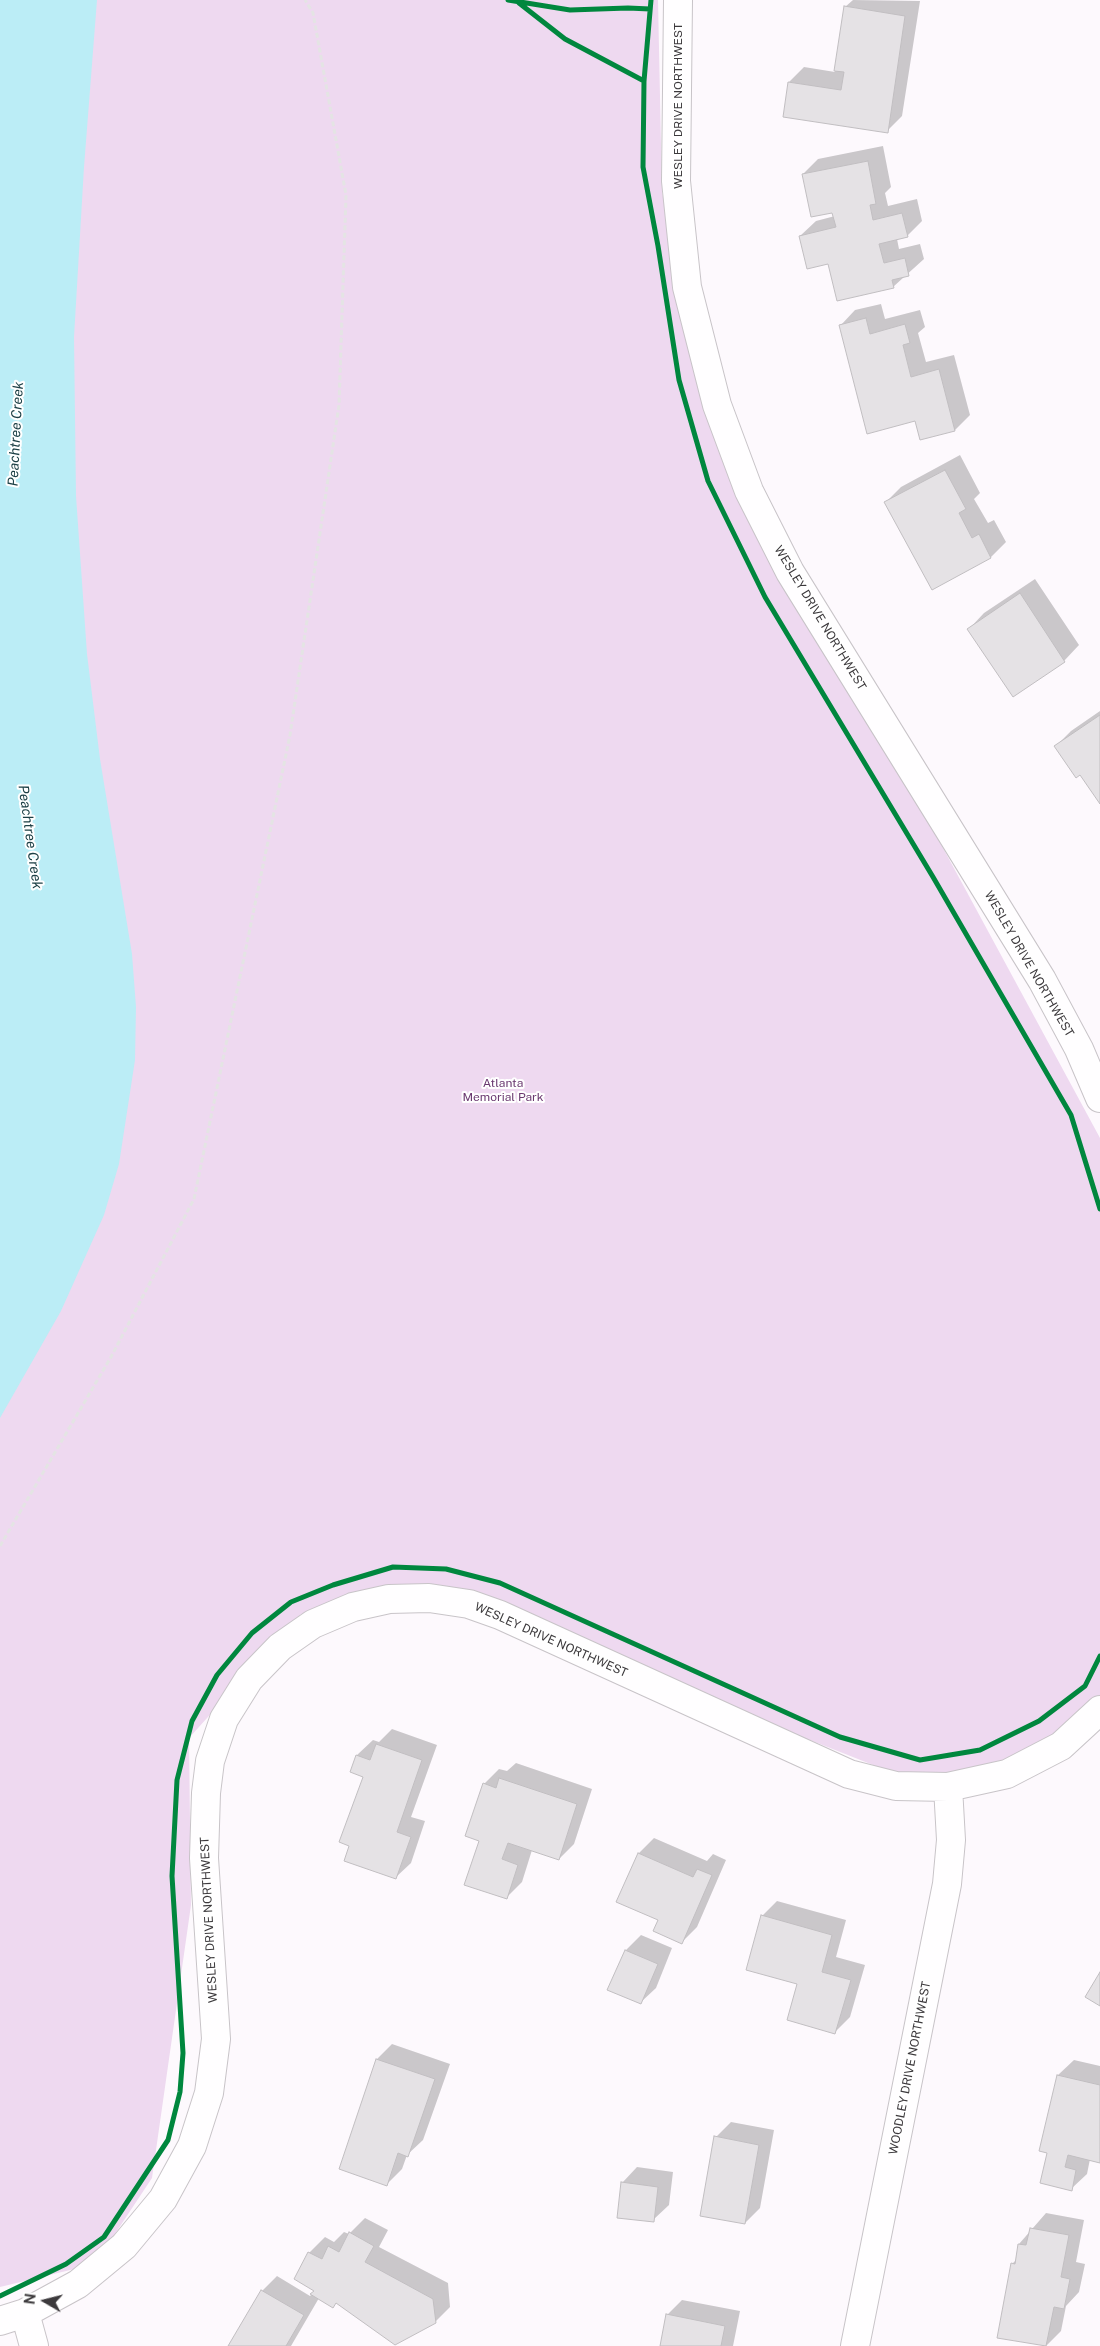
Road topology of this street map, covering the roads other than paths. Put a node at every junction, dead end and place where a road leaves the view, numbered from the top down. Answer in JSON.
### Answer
{"nodes":[{"id":1,"x":678,"y":0,"type":"edge"},
{"id":2,"x":1100,"y":1098,"type":"edge"},
{"id":3,"x":1100,"y":1710,"type":"edge"},
{"id":4,"x":948,"y":1788,"type":"junction"},
{"id":5,"x":13,"y":2317,"type":"edge"},
{"id":6,"x":34,"y":2346,"type":"edge"},
{"id":7,"x":855,"y":2346,"type":"edge"}],
"edges":[{"from":1,"to":2,"type":"street","name":"WESLEY DRIVE NORTHWEST"},
{"from":3,"to":4,"type":"street","name":"WESLEY DRIVE NORTHWEST"},
{"from":4,"to":5,"type":"street","name":"WESLEY DRIVE NORTHWEST"},
{"from":4,"to":7,"type":"street","name":"WOODLEY DRIVE NORTHWEST"},
{"from":5,"to":6,"type":"street"}]}
